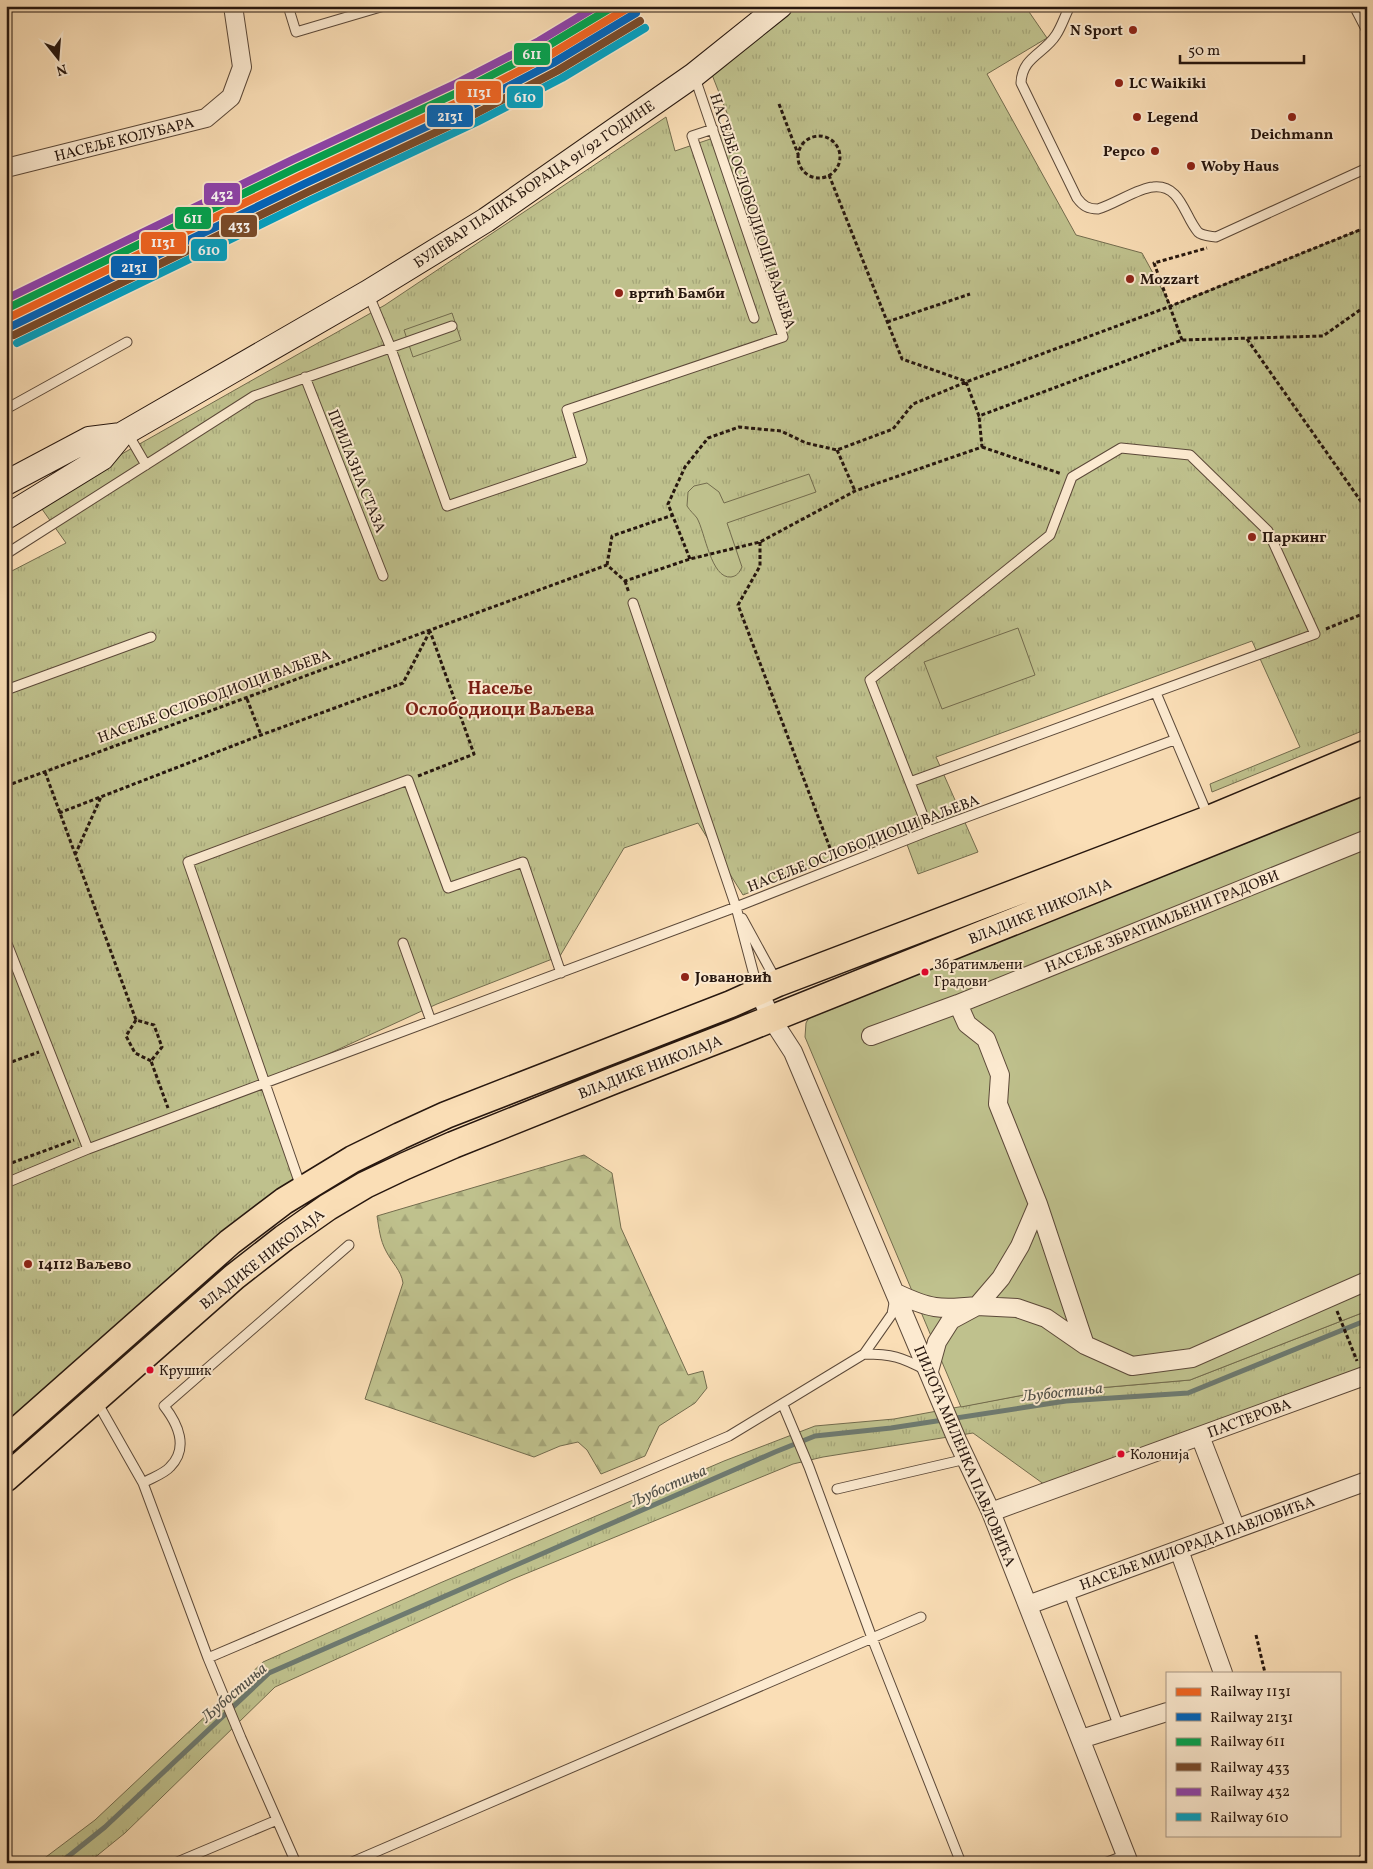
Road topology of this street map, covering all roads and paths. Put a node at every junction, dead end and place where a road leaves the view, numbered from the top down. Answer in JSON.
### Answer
{"nodes":[{"id":1,"x":233,"y":6,"type":"edge"},
{"id":2,"x":288,"y":6,"type":"edge"},
{"id":3,"x":384,"y":6,"type":"edge"},
{"id":4,"x":780,"y":6,"type":"edge"},
{"id":5,"x":1070,"y":6,"type":"edge"},
{"id":6,"x":1354,"y":6,"type":"edge"},
{"id":7,"x":1366,"y":28,"type":"edge"},
{"id":8,"x":694,"y":75,"type":"junction"},
{"id":9,"x":779,"y":104,"type":"dead end"},
{"id":10,"x":713,"y":129,"type":"junction"},
{"id":11,"x":798,"y":154,"type":"junction"},
{"id":12,"x":6,"y":168,"type":"edge"},
{"id":13,"x":1367,"y":168,"type":"edge"},
{"id":14,"x":829,"y":175,"type":"junction"},
{"id":15,"x":1367,"y":227,"type":"edge"},
{"id":16,"x":1154,"y":263,"type":"dead end"},
{"id":17,"x":368,"y":293,"type":"junction"},
{"id":18,"x":970,"y":294,"type":"dead end"},
{"id":19,"x":1367,"y":305,"type":"edge"},
{"id":20,"x":1170,"y":306,"type":"junction"},
{"id":21,"x":754,"y":318,"type":"dead end"},
{"id":22,"x":887,"y":322,"type":"junction"},
{"id":23,"x":452,"y":326,"type":"dead end"},
{"id":24,"x":1246,"y":339,"type":"junction"},
{"id":25,"x":1182,"y":340,"type":"junction"},
{"id":26,"x":128,"y":342,"type":"dead end"},
{"id":27,"x":390,"y":346,"type":"junction"},
{"id":28,"x":305,"y":377,"type":"junction"},
{"id":29,"x":966,"y":382,"type":"junction"},
{"id":30,"x":6,"y":409,"type":"edge"},
{"id":31,"x":979,"y":416,"type":"junction"},
{"id":32,"x":123,"y":433,"type":"junction"},
{"id":33,"x":982,"y":447,"type":"junction"},
{"id":34,"x":837,"y":450,"type":"junction"},
{"id":35,"x":146,"y":465,"type":"junction"},
{"id":36,"x":1072,"y":477,"type":"junction"},
{"id":37,"x":6,"y":483,"type":"edge"},
{"id":38,"x":855,"y":491,"type":"junction"},
{"id":39,"x":1367,"y":510,"type":"edge"},
{"id":40,"x":673,"y":515,"type":"junction"},
{"id":41,"x":6,"y":516,"type":"edge"},
{"id":42,"x":760,"y":542,"type":"junction"},
{"id":43,"x":6,"y":554,"type":"edge"},
{"id":44,"x":690,"y":558,"type":"junction"},
{"id":45,"x":607,"y":565,"type":"junction"},
{"id":46,"x":383,"y":576,"type":"dead end"},
{"id":47,"x":633,"y":602,"type":"dead end"},
{"id":48,"x":1367,"y":612,"type":"edge"},
{"id":49,"x":430,"y":630,"type":"junction"},
{"id":50,"x":1315,"y":634,"type":"junction"},
{"id":51,"x":151,"y":637,"type":"dead end"},
{"id":52,"x":6,"y":690,"type":"edge"},
{"id":53,"x":1156,"y":692,"type":"junction"},
{"id":54,"x":247,"y":699,"type":"junction"},
{"id":55,"x":261,"y":734,"type":"junction"},
{"id":56,"x":1174,"y":740,"type":"junction"},
{"id":57,"x":1367,"y":752,"type":"edge"},
{"id":58,"x":45,"y":772,"type":"junction"},
{"id":59,"x":408,"y":780,"type":"junction"},
{"id":60,"x":1367,"y":780,"type":"edge"},
{"id":61,"x":910,"y":782,"type":"junction"},
{"id":62,"x":6,"y":786,"type":"edge"},
{"id":63,"x":101,"y":796,"type":"junction"},
{"id":64,"x":59,"y":812,"type":"junction"},
{"id":65,"x":1209,"y":819,"type":"junction"},
{"id":66,"x":929,"y":831,"type":"junction"},
{"id":67,"x":1367,"y":839,"type":"edge"},
{"id":68,"x":74,"y":855,"type":"junction"},
{"id":69,"x":837,"y":867,"type":"junction"},
{"id":70,"x":736,"y":907,"type":"junction"},
{"id":71,"x":6,"y":941,"type":"edge"},
{"id":72,"x":403,"y":943,"type":"dead end"},
{"id":73,"x":561,"y":973,"type":"junction"},
{"id":74,"x":768,"y":988,"type":"junction"},
{"id":75,"x":958,"y":1004,"type":"junction"},
{"id":76,"x":781,"y":1014,"type":"junction"},
{"id":77,"x":136,"y":1020,"type":"junction"},
{"id":78,"x":430,"y":1021,"type":"junction"},
{"id":79,"x":870,"y":1036,"type":"dead end"},
{"id":80,"x":48,"y":1049,"type":"junction"},
{"id":81,"x":151,"y":1061,"type":"junction"},
{"id":82,"x":6,"y":1064,"type":"edge"},
{"id":83,"x":265,"y":1084,"type":"junction"},
{"id":84,"x":172,"y":1118,"type":"junction"},
{"id":85,"x":83,"y":1136,"type":"junction"},
{"id":86,"x":88,"y":1148,"type":"junction"},
{"id":87,"x":6,"y":1165,"type":"edge"},
{"id":88,"x":6,"y":1182,"type":"edge"},
{"id":89,"x":302,"y":1189,"type":"junction"},
{"id":90,"x":1038,"y":1204,"type":"junction"},
{"id":91,"x":349,"y":1245,"type":"dead end"},
{"id":92,"x":1367,"y":1281,"type":"edge"},
{"id":93,"x":896,"y":1293,"type":"junction"},
{"id":94,"x":977,"y":1306,"type":"junction"},
{"id":95,"x":1339,"y":1318,"type":"dead end"},
{"id":96,"x":1085,"y":1345,"type":"junction"},
{"id":97,"x":864,"y":1354,"type":"junction"},
{"id":98,"x":1354,"y":1355,"type":"dead end"},
{"id":99,"x":929,"y":1371,"type":"junction"},
{"id":100,"x":1367,"y":1376,"type":"edge"},
{"id":101,"x":96,"y":1399,"type":"junction"},
{"id":102,"x":783,"y":1405,"type":"junction"},
{"id":103,"x":1200,"y":1436,"type":"junction"},
{"id":104,"x":6,"y":1440,"type":"edge"},
{"id":105,"x":966,"y":1459,"type":"junction"},
{"id":106,"x":6,"y":1478,"type":"edge"},
{"id":107,"x":1367,"y":1481,"type":"edge"},
{"id":108,"x":143,"y":1483,"type":"junction"},
{"id":109,"x":837,"y":1489,"type":"dead end"},
{"id":110,"x":990,"y":1512,"type":"junction"},
{"id":111,"x":1236,"y":1529,"type":"junction"},
{"id":112,"x":1179,"y":1550,"type":"junction"},
{"id":113,"x":1068,"y":1590,"type":"junction"},
{"id":114,"x":1028,"y":1605,"type":"junction"},
{"id":115,"x":921,"y":1617,"type":"dead end"},
{"id":116,"x":1256,"y":1635,"type":"dead end"},
{"id":117,"x":872,"y":1638,"type":"junction"},
{"id":118,"x":208,"y":1658,"type":"junction"},
{"id":119,"x":1223,"y":1672,"type":"edge"},
{"id":120,"x":1265,"y":1672,"type":"edge"},
{"id":121,"x":1166,"y":1712,"type":"edge"},
{"id":122,"x":1119,"y":1727,"type":"junction"},
{"id":123,"x":1080,"y":1740,"type":"junction"},
{"id":124,"x":277,"y":1820,"type":"junction"},
{"id":125,"x":1127,"y":1859,"type":"edge"},
{"id":126,"x":174,"y":1863,"type":"edge"},
{"id":127,"x":296,"y":1863,"type":"edge"},
{"id":128,"x":350,"y":1863,"type":"edge"},
{"id":129,"x":961,"y":1863,"type":"edge"},
{"id":130,"x":1106,"y":1863,"type":"edge"}],
"edges":[{"from":1,"to":12,"type":"street","name":"НАСЕЉЕ КОЛУБАРА"},
{"from":2,"to":3,"type":"lane"},
{"from":4,"to":8,"type":"street","name":"БУЛЕВАР ПАЛИХ БОРАЦА 91/92 ГОДИНЕ"},
{"from":5,"to":13,"type":"lane"},
{"from":6,"to":7,"type":"lane"},
{"from":8,"to":10,"type":"lane","name":"НАСЕЉЕ ОСЛОБОДИОЦИ ВАЉЕВА"},
{"from":8,"to":17,"type":"street","name":"БУЛЕВАР ПАЛИХ БОРАЦА 91/92 ГОДИНЕ"},
{"from":9,"to":11,"type":"path"},
{"from":10,"to":21,"type":"lane"},
{"from":10,"to":27,"type":"lane","name":"НАСЕЉЕ ОСЛОБОДИОЦИ ВАЉЕВА"},
{"from":11,"to":14,"type":"path"},
{"from":11,"to":14,"type":"path"},
{"from":14,"to":22,"type":"path"},
{"from":15,"to":20,"type":"path"},
{"from":16,"to":20,"type":"path"},
{"from":17,"to":27,"type":"lane","name":"НАСЕЉЕ ОСЛОБОДИОЦИ ВАЉЕВА"},
{"from":17,"to":32,"type":"street","name":"БУЛЕВАР ПАЛИХ БОРАЦА 91/92 ГОДИНЕ"},
{"from":18,"to":22,"type":"path"},
{"from":19,"to":24,"type":"path"},
{"from":20,"to":25,"type":"path"},
{"from":20,"to":29,"type":"path"},
{"from":22,"to":29,"type":"path"},
{"from":23,"to":27,"type":"lane"},
{"from":24,"to":25,"type":"path"},
{"from":24,"to":39,"type":"path"},
{"from":25,"to":31,"type":"path"},
{"from":26,"to":30,"type":"lane"},
{"from":27,"to":28,"type":"lane"},
{"from":28,"to":35,"type":"lane"},
{"from":28,"to":46,"type":"lane","name":"ПРИЛАЗНА СТАЗА"},
{"from":29,"to":31,"type":"path"},
{"from":29,"to":34,"type":"path"},
{"from":31,"to":33,"type":"path"},
{"from":32,"to":35,"type":"lane"},
{"from":32,"to":37,"type":"street","name":"БУЛЕВАР ПАЛИХ БОРАЦА 91/92 ГОДИНЕ"},
{"from":32,"to":41,"type":"street","name":"БУЛЕВАР ПАЛИХ БОРАЦА 91/92 ГОДИНЕ"},
{"from":33,"to":36,"type":"path"},
{"from":33,"to":38,"type":"path"},
{"from":34,"to":38,"type":"path"},
{"from":34,"to":40,"type":"path"},
{"from":35,"to":43,"type":"lane"},
{"from":36,"to":50,"type":"lane"},
{"from":36,"to":61,"type":"lane"},
{"from":38,"to":42,"type":"path"},
{"from":40,"to":44,"type":"path"},
{"from":40,"to":45,"type":"path"},
{"from":42,"to":44,"type":"path"},
{"from":42,"to":69,"type":"path"},
{"from":44,"to":45,"type":"path"},
{"from":45,"to":49,"type":"path","name":"НАСЕЉЕ ОСЛОБОДИОЦИ ВАЉЕВА"},
{"from":47,"to":70,"type":"lane"},
{"from":48,"to":50,"type":"path"},
{"from":49,"to":54,"type":"path","name":"НАСЕЉЕ ОСЛОБОДИОЦИ ВАЉЕВА"},
{"from":49,"to":55,"type":"path"},
{"from":49,"to":59,"type":"path"},
{"from":50,"to":53,"type":"lane"},
{"from":51,"to":52,"type":"lane"},
{"from":53,"to":56,"type":"lane"},
{"from":53,"to":61,"type":"lane"},
{"from":54,"to":55,"type":"path"},
{"from":54,"to":58,"type":"path","name":"НАСЕЉЕ ОСЛОБОДИОЦИ ВАЉЕВА"},
{"from":55,"to":63,"type":"path"},
{"from":56,"to":65,"type":"lane"},
{"from":56,"to":66,"type":"lane","name":"НАСЕЉЕ ОСЛОБОДИОЦИ ВАЉЕВА"},
{"from":57,"to":65,"type":"main road","name":"ВЛАДИКЕ НИКОЛАЈА"},
{"from":58,"to":62,"type":"path","name":"НАСЕЉЕ ОСЛОБОДИОЦИ ВАЉЕВА"},
{"from":58,"to":64,"type":"path"},
{"from":59,"to":73,"type":"lane"},
{"from":59,"to":83,"type":"lane"},
{"from":60,"to":76,"type":"main road","name":"ВЛАДИКЕ НИКОЛАЈА"},
{"from":61,"to":66,"type":"lane"},
{"from":63,"to":64,"type":"path"},
{"from":63,"to":68,"type":"path"},
{"from":64,"to":68,"type":"path"},
{"from":65,"to":74,"type":"main road","name":"ВЛАДИКЕ НИКОЛАЈА"},
{"from":66,"to":69,"type":"lane","name":"НАСЕЉЕ ОСЛОБОДИОЦИ ВАЉЕВА"},
{"from":67,"to":75,"type":"street","name":"НАСЕЉЕ ЗБРАТИМЉЕНИ ГРАДОВИ"},
{"from":68,"to":77,"type":"path"},
{"from":69,"to":70,"type":"lane","name":"НАСЕЉЕ ОСЛОБОДИОЦИ ВАЉЕВА"},
{"from":70,"to":73,"type":"lane","name":"НАСЕЉЕ ОСЛОБОДИОЦИ ВАЉЕВА"},
{"from":70,"to":74,"type":"lane"},
{"from":70,"to":74,"type":"lane"},
{"from":71,"to":80,"type":"lane"},
{"from":72,"to":78,"type":"lane"},
{"from":73,"to":78,"type":"lane","name":"НАСЕЉЕ ОСЛОБОДИОЦИ ВАЉЕВА"},
{"from":74,"to":76,"type":"street","name":"ПИЛОТА МИЛЕНКА ПАВЛОВИЋА"},
{"from":74,"to":89,"type":"main road","name":"ВЛАДИКЕ НИКОЛАЈА"},
{"from":75,"to":79,"type":"street","name":"НАСЕЉЕ ЗБРАТИМЉЕНИ ГРАДОВИ"},
{"from":75,"to":90,"type":"street"},
{"from":76,"to":93,"type":"street","name":"ПИЛОТА МИЛЕНКА ПАВЛОВИЋА"},
{"from":76,"to":101,"type":"main road","name":"ВЛАДИКЕ НИКОЛАЈА"},
{"from":77,"to":81,"type":"path"},
{"from":77,"to":81,"type":"path"},
{"from":78,"to":83,"type":"lane","name":"НАСЕЉЕ ОСЛОБОДИОЦИ ВАЉЕВА"},
{"from":80,"to":82,"type":"path"},
{"from":80,"to":85,"type":"lane"},
{"from":81,"to":84,"type":"path"},
{"from":83,"to":84,"type":"lane","name":"НАСЕЉЕ ОСЛОБОДИОЦИ ВАЉЕВА"},
{"from":83,"to":89,"type":"lane"},
{"from":84,"to":86,"type":"lane","name":"НАСЕЉЕ ОСЛОБОДИОЦИ ВАЉЕВА"},
{"from":85,"to":86,"type":"lane"},
{"from":85,"to":87,"type":"path"},
{"from":86,"to":88,"type":"lane","name":"НАСЕЉЕ ОСЛОБОДИОЦИ ВАЉЕВА"},
{"from":89,"to":104,"type":"main road","name":"ВЛАДИКЕ НИКОЛАЈА"},
{"from":90,"to":94,"type":"street"},
{"from":90,"to":96,"type":"street"},
{"from":91,"to":108,"type":"lane"},
{"from":92,"to":96,"type":"street"},
{"from":93,"to":94,"type":"street"},
{"from":93,"to":97,"type":"lane"},
{"from":93,"to":99,"type":"street","name":"ПИЛОТА МИЛЕНКА ПАВЛОВИЋА"},
{"from":94,"to":96,"type":"street"},
{"from":94,"to":99,"type":"street"},
{"from":95,"to":98,"type":"path"},
{"from":97,"to":99,"type":"lane"},
{"from":97,"to":102,"type":"lane"},
{"from":99,"to":105,"type":"street","name":"ПИЛОТА МИЛЕНКА ПАВЛОВИЋА"},
{"from":100,"to":103,"type":"street","name":"ПАСТЕРОВА"},
{"from":101,"to":106,"type":"main road","name":"ВЛАДИКЕ НИКОЛАЈА"},
{"from":101,"to":108,"type":"lane"},
{"from":102,"to":117,"type":"lane"},
{"from":102,"to":118,"type":"lane"},
{"from":103,"to":110,"type":"street","name":"ПАСТЕРОВА"},
{"from":103,"to":111,"type":"street"},
{"from":105,"to":109,"type":"lane"},
{"from":105,"to":110,"type":"street","name":"ПИЛОТА МИЛЕНКА ПАВЛОВИЋА"},
{"from":107,"to":111,"type":"street","name":"НАСЕЉЕ МИЛОРАДА ПАВЛОВИЋА"},
{"from":108,"to":118,"type":"lane"},
{"from":110,"to":114,"type":"street","name":"ПИЛОТА МИЛЕНКА ПАВЛОВИЋА"},
{"from":111,"to":112,"type":"street","name":"НАСЕЉЕ МИЛОРАДА ПАВЛОВИЋА"},
{"from":112,"to":113,"type":"street","name":"НАСЕЉЕ МИЛОРАДА ПАВЛОВИЋА"},
{"from":112,"to":119,"type":"street"},
{"from":113,"to":114,"type":"street","name":"НАСЕЉЕ МИЛОРАДА ПАВЛОВИЋА"},
{"from":113,"to":122,"type":"lane"},
{"from":114,"to":123,"type":"street","name":"ПИЛОТА МИЛЕНКА ПАВЛОВИЋА"},
{"from":115,"to":117,"type":"lane"},
{"from":116,"to":120,"type":"path"},
{"from":117,"to":128,"type":"lane"},
{"from":117,"to":129,"type":"lane"},
{"from":118,"to":124,"type":"lane"},
{"from":121,"to":122,"type":"street"},
{"from":122,"to":123,"type":"street"},
{"from":123,"to":125,"type":"street","name":"ПИЛОТА МИЛЕНКА ПАВЛОВИЋА"},
{"from":124,"to":126,"type":"lane"},
{"from":124,"to":127,"type":"lane"},
{"from":125,"to":130,"type":"lane"}]}
